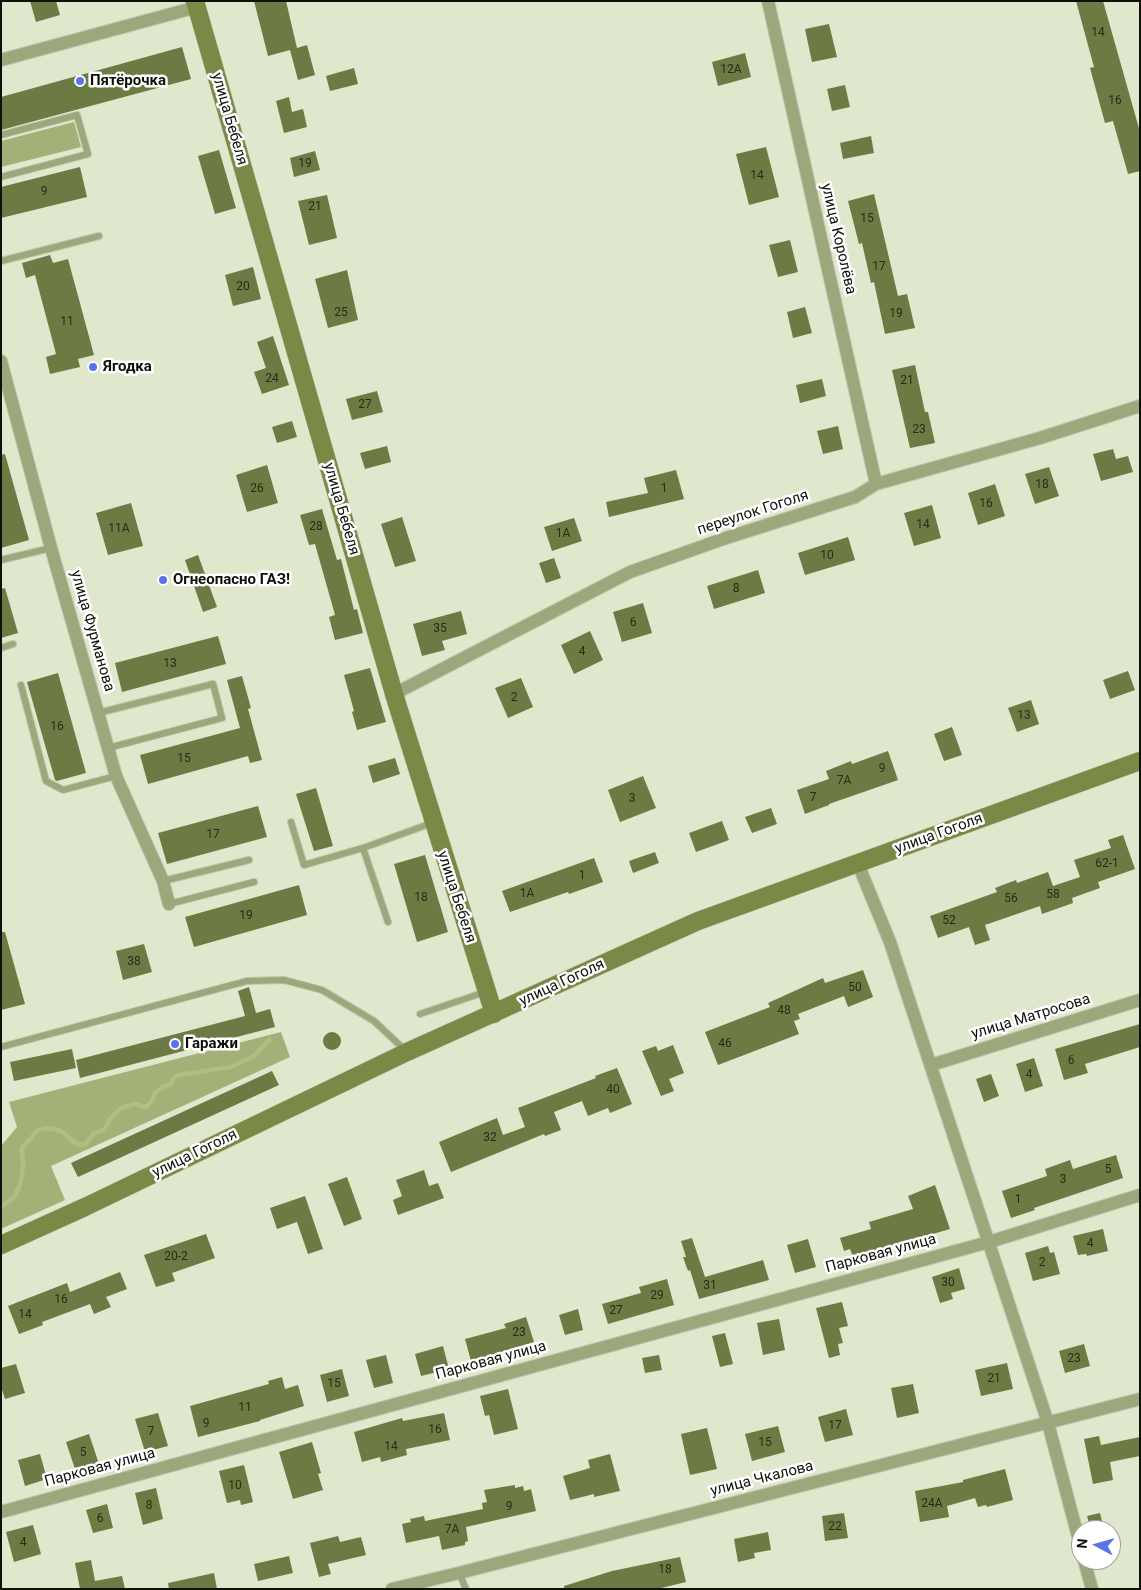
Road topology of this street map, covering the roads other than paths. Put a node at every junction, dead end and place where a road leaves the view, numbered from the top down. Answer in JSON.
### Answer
{"nodes":[{"id":1,"x":768,"y":1,"type":"edge"},
{"id":2,"x":196,"y":4,"type":"edge"},
{"id":3,"x":1,"y":60,"type":"edge"},
{"id":4,"x":1,"y":135,"type":"edge"},
{"id":5,"x":1,"y":176,"type":"edge"},
{"id":6,"x":99,"y":236,"type":"dead end"},
{"id":7,"x":1,"y":262,"type":"edge"},
{"id":8,"x":1,"y":363,"type":"edge"},
{"id":9,"x":1140,"y":406,"type":"edge"},
{"id":10,"x":876,"y":484,"type":"junction"},
{"id":11,"x":51,"y":548,"type":"junction"},
{"id":12,"x":1,"y":560,"type":"edge"},
{"id":13,"x":13,"y":644,"type":"dead end"},
{"id":14,"x":1,"y":648,"type":"edge"},
{"id":15,"x":21,"y":685,"type":"dead end"},
{"id":16,"x":394,"y":694,"type":"junction"},
{"id":17,"x":98,"y":714,"type":"junction"},
{"id":18,"x":108,"y":748,"type":"junction"},
{"id":19,"x":1140,"y":761,"type":"edge"},
{"id":20,"x":116,"y":776,"type":"junction"},
{"id":21,"x":291,"y":822,"type":"dead end"},
{"id":22,"x":433,"y":822,"type":"junction"},
{"id":23,"x":363,"y":848,"type":"junction"},
{"id":24,"x":249,"y":860,"type":"dead end"},
{"id":25,"x":858,"y":864,"type":"junction"},
{"id":26,"x":164,"y":881,"type":"junction"},
{"id":27,"x":254,"y":882,"type":"dead end"},
{"id":28,"x":169,"y":904,"type":"joint"},
{"id":29,"x":388,"y":922,"type":"dead end"},
{"id":30,"x":487,"y":992,"type":"junction"},
{"id":31,"x":1140,"y":1000,"type":"edge"},
{"id":32,"x":420,"y":1014,"type":"dead end"},
{"id":33,"x":494,"y":1014,"type":"junction"},
{"id":34,"x":1,"y":1047,"type":"edge"},
{"id":35,"x":407,"y":1052,"type":"junction"},
{"id":36,"x":931,"y":1065,"type":"junction"},
{"id":37,"x":1140,"y":1195,"type":"edge"},
{"id":38,"x":989,"y":1242,"type":"junction"},
{"id":39,"x":1,"y":1245,"type":"edge"},
{"id":40,"x":1140,"y":1400,"type":"edge"},
{"id":41,"x":1048,"y":1423,"type":"junction"},
{"id":42,"x":1,"y":1512,"type":"edge"},
{"id":43,"x":1074,"y":1520,"type":"edge"},
{"id":44,"x":1087,"y":1570,"type":"edge"},
{"id":45,"x":459,"y":1573,"type":"junction"},
{"id":46,"x":392,"y":1589,"type":"edge"},
{"id":47,"x":466,"y":1589,"type":"edge"},
{"id":48,"x":1092,"y":1589,"type":"edge"}],
"edges":[{"from":1,"to":10,"type":"street","name":"улица Королёва"},
{"from":2,"to":3,"type":"street"},
{"from":2,"to":16,"type":"main road","name":"улица Бебеля"},
{"from":4,"to":5,"type":"lane"},
{"from":6,"to":7,"type":"lane"},
{"from":8,"to":11,"type":"street","name":"улица Фурманова"},
{"from":9,"to":10,"type":"street","name":"переулок Гоголя"},
{"from":10,"to":16,"type":"street","name":"переулок Гоголя"},
{"from":11,"to":12,"type":"lane"},
{"from":11,"to":17,"type":"street","name":"улица Фурманова"},
{"from":13,"to":14,"type":"lane"},
{"from":15,"to":20,"type":"lane"},
{"from":16,"to":22,"type":"main road","name":"улица Бебеля"},
{"from":17,"to":18,"type":"street","name":"улица Фурманова"},
{"from":17,"to":18,"type":"lane"},
{"from":18,"to":20,"type":"street","name":"улица Фурманова"},
{"from":19,"to":25,"type":"main road","name":"улица Гоголя"},
{"from":20,"to":26,"type":"street","name":"улица Фурманова"},
{"from":21,"to":23,"type":"lane"},
{"from":22,"to":23,"type":"lane"},
{"from":22,"to":30,"type":"main road","name":"улица Бебеля"},
{"from":23,"to":29,"type":"lane"},
{"from":24,"to":26,"type":"lane"},
{"from":25,"to":33,"type":"main road","name":"улица Гоголя"},
{"from":25,"to":36,"type":"street"},
{"from":26,"to":28,"type":"street","name":"улица Фурманова"},
{"from":27,"to":28,"type":"lane"},
{"from":30,"to":32,"type":"lane"},
{"from":30,"to":33,"type":"main road","name":"улица Бебеля"},
{"from":31,"to":36,"type":"street","name":"улица Матросова"},
{"from":33,"to":35,"type":"main road","name":"улица Гоголя"},
{"from":34,"to":35,"type":"lane"},
{"from":35,"to":39,"type":"main road","name":"улица Гоголя"},
{"from":36,"to":38,"type":"street"},
{"from":37,"to":38,"type":"street","name":"Парковая улица"},
{"from":38,"to":41,"type":"street"},
{"from":38,"to":42,"type":"street","name":"Парковая улица"},
{"from":40,"to":41,"type":"street","name":"улица Чкалова"},
{"from":41,"to":43,"type":"street"},
{"from":41,"to":45,"type":"street","name":"улица Чкалова"},
{"from":44,"to":48,"type":"street"},
{"from":45,"to":46,"type":"street","name":"улица Чкалова"},
{"from":45,"to":47,"type":"lane"}]}
